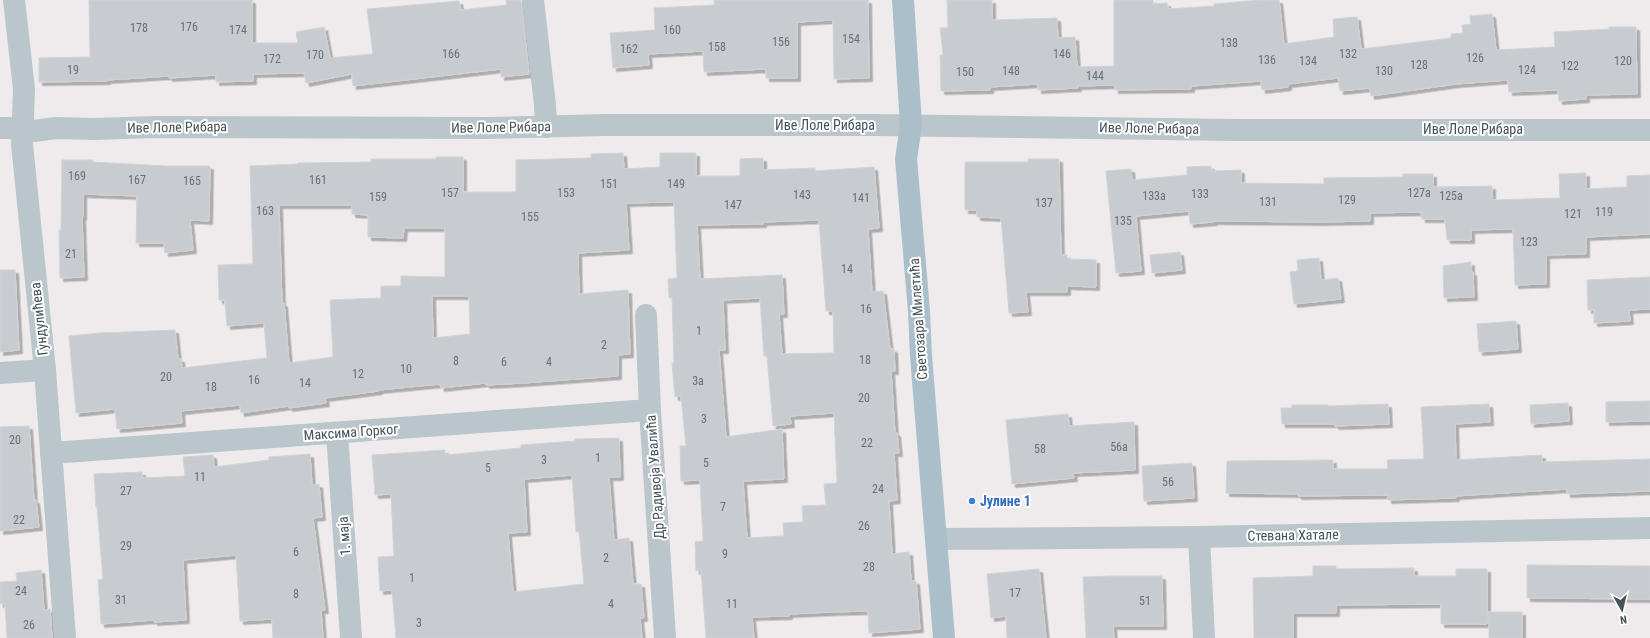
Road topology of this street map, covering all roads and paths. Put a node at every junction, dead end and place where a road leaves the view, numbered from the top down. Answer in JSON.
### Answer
{"nodes":[{"id":1,"x":14,"y":0,"type":"edge"},
{"id":2,"x":533,"y":0,"type":"edge"},
{"id":3,"x":902,"y":0,"type":"edge"},
{"id":4,"x":911,"y":125,"type":"junction"},
{"id":5,"x":546,"y":127,"type":"junction"},
{"id":6,"x":0,"y":128,"type":"edge"},
{"id":7,"x":23,"y":128,"type":"junction"},
{"id":8,"x":1650,"y":130,"type":"edge"},
{"id":9,"x":646,"y":315,"type":"dead end"},
{"id":10,"x":45,"y":370,"type":"junction"},
{"id":11,"x":0,"y":373,"type":"edge"},
{"id":12,"x":650,"y":410,"type":"junction"},
{"id":13,"x":337,"y":433,"type":"junction"},
{"id":14,"x":51,"y":453,"type":"junction"},
{"id":15,"x":1650,"y":528,"type":"edge"},
{"id":16,"x":1199,"y":537,"type":"junction"},
{"id":17,"x":936,"y":539,"type":"junction"},
{"id":18,"x":65,"y":638,"type":"edge"},
{"id":19,"x":351,"y":638,"type":"edge"},
{"id":20,"x":665,"y":638,"type":"edge"},
{"id":21,"x":944,"y":638,"type":"edge"},
{"id":22,"x":1204,"y":638,"type":"edge"}],
"edges":[{"from":1,"to":7,"type":"street","name":"Гундулићева"},
{"from":2,"to":5,"type":"street"},
{"from":3,"to":4,"type":"main road","name":"Светозара Милетића"},
{"from":4,"to":5,"type":"street","name":"Иве Лоле Рибара"},
{"from":4,"to":8,"type":"street","name":"Иве Лоле Рибара"},
{"from":4,"to":17,"type":"main road","name":"Светозара Милетића"},
{"from":5,"to":7,"type":"street","name":"Иве Лоле Рибара"},
{"from":6,"to":7,"type":"street","name":"Иве Лоле Рибара"},
{"from":7,"to":10,"type":"street","name":"Гундулићева"},
{"from":9,"to":12,"type":"street","name":"Др Радивоја Увалића"},
{"from":10,"to":11,"type":"street"},
{"from":10,"to":14,"type":"street","name":"Гундулићева"},
{"from":12,"to":13,"type":"street","name":"Максима Горког"},
{"from":12,"to":20,"type":"street","name":"Др Радивоја Увалића"},
{"from":13,"to":14,"type":"street","name":"Максима Горког"},
{"from":13,"to":19,"type":"street","name":"1. маја"},
{"from":14,"to":18,"type":"street","name":"Гундулићева"},
{"from":15,"to":16,"type":"street","name":"Стевана Хатале"},
{"from":16,"to":17,"type":"street","name":"Стевана Хатале"},
{"from":16,"to":22,"type":"street"},
{"from":17,"to":21,"type":"main road","name":"Светозара Милетића"}]}
